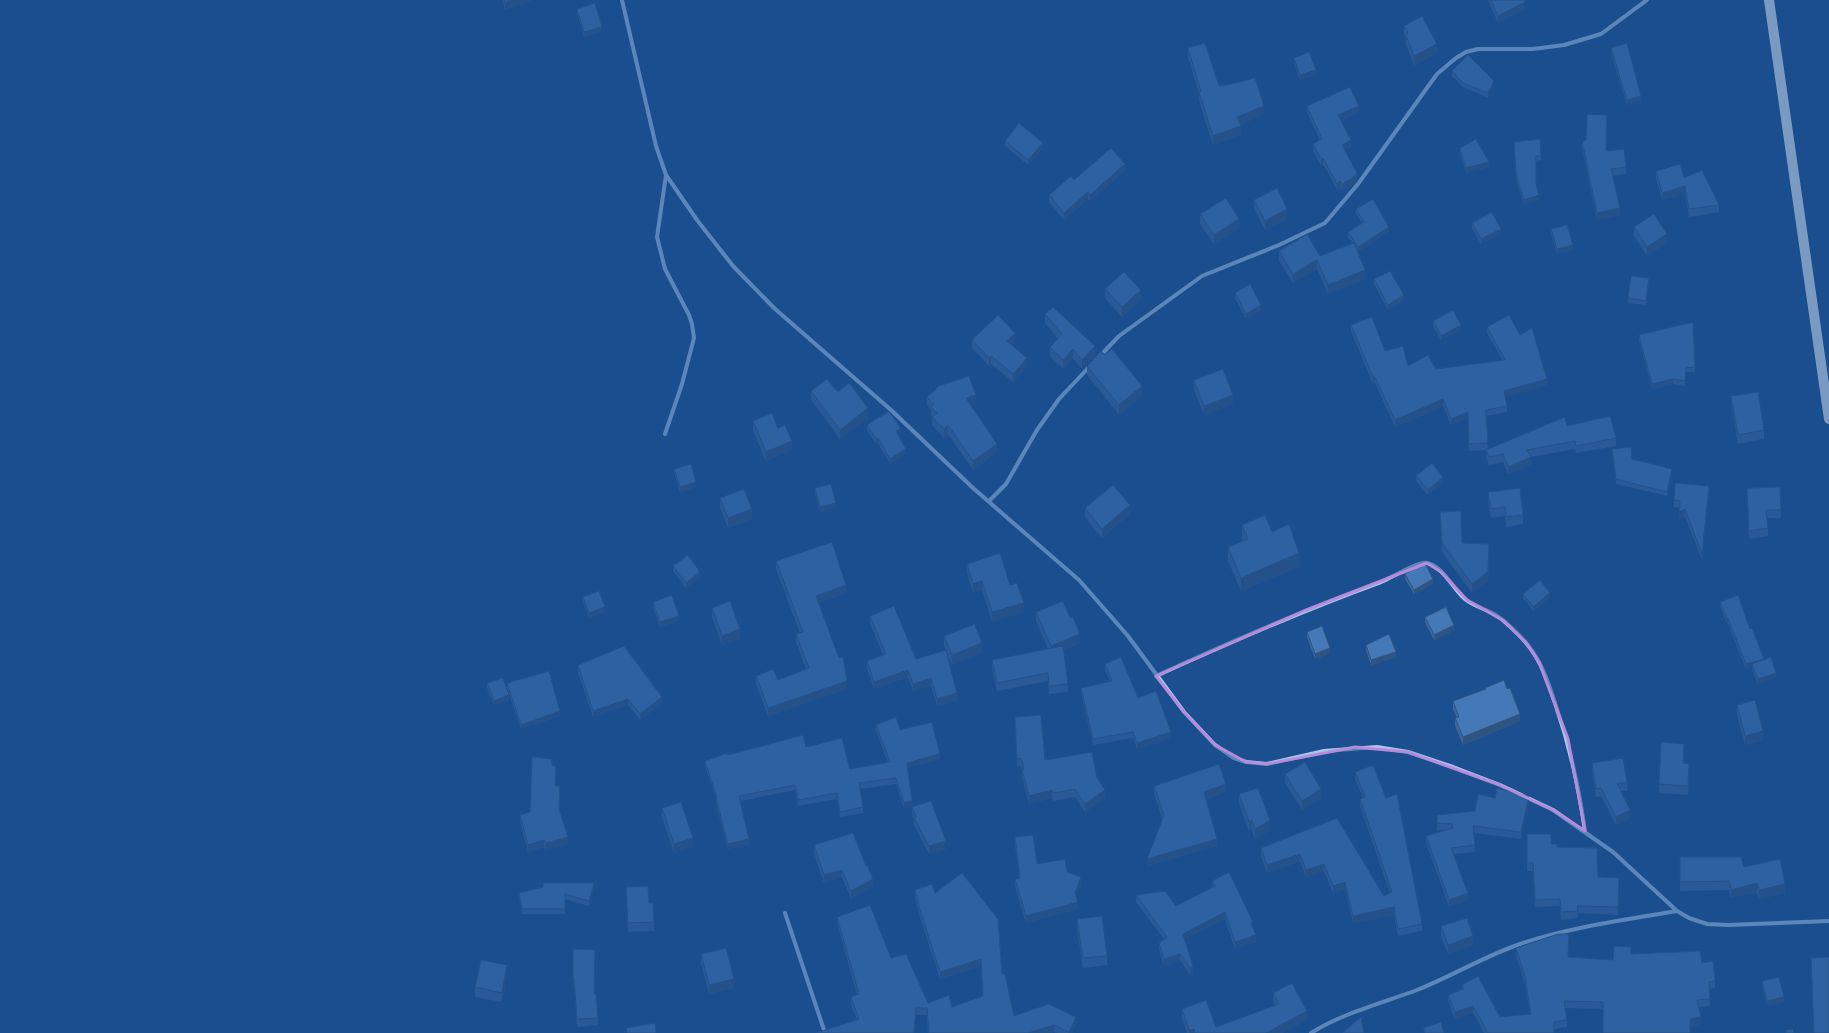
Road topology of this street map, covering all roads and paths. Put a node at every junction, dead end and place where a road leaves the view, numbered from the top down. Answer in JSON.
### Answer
{"nodes":[{"id":1,"x":622,"y":0,"type":"edge"},
{"id":2,"x":1647,"y":0,"type":"edge"},
{"id":3,"x":1769,"y":0,"type":"edge"},
{"id":4,"x":666,"y":175,"type":"junction"},
{"id":5,"x":1098,"y":357,"type":"edge"},
{"id":6,"x":1092,"y":363,"type":"edge"},
{"id":7,"x":1829,"y":419,"type":"edge"},
{"id":8,"x":665,"y":434,"type":"dead end"},
{"id":9,"x":989,"y":501,"type":"junction"},
{"id":10,"x":1156,"y":676,"type":"junction"},
{"id":11,"x":1585,"y":830,"type":"junction"},
{"id":12,"x":1677,"y":911,"type":"junction"},
{"id":13,"x":785,"y":913,"type":"dead end"},
{"id":14,"x":1829,"y":920,"type":"edge"},
{"id":15,"x":825,"y":1033,"type":"edge"},
{"id":16,"x":1311,"y":1033,"type":"edge"}],
"edges":[{"from":1,"to":4,"type":"street"},
{"from":2,"to":5,"type":"street"},
{"from":3,"to":7,"type":"main road"},
{"from":4,"to":8,"type":"street"},
{"from":4,"to":9,"type":"street"},
{"from":6,"to":9,"type":"street"},
{"from":9,"to":10,"type":"street"},
{"from":10,"to":11,"type":"street"},
{"from":10,"to":11,"type":"street"},
{"from":11,"to":12,"type":"street"},
{"from":12,"to":14,"type":"street"},
{"from":12,"to":16,"type":"street"},
{"from":13,"to":15,"type":"street"}]}
